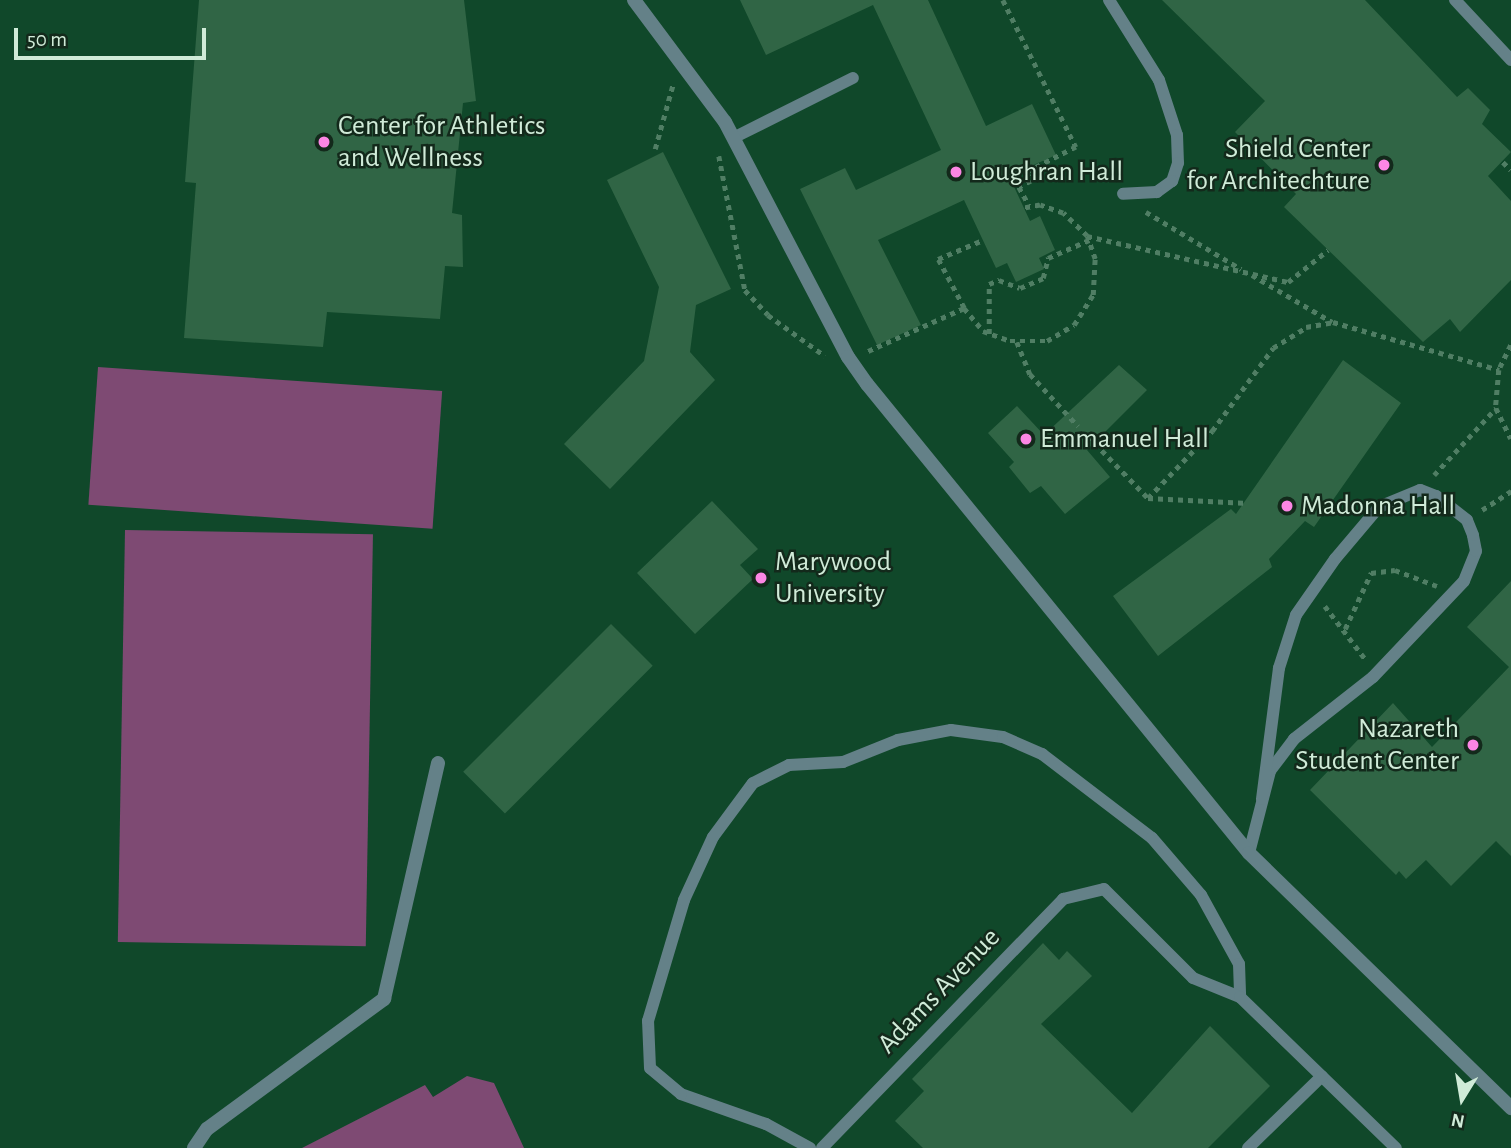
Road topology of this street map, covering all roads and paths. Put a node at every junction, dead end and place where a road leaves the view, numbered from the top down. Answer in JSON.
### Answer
{"nodes":[{"id":1,"x":634,"y":0,"type":"edge"},
{"id":2,"x":1003,"y":0,"type":"edge"},
{"id":3,"x":1109,"y":0,"type":"edge"},
{"id":4,"x":1455,"y":0,"type":"edge"},
{"id":5,"x":1511,"y":60,"type":"edge"},
{"id":6,"x":678,"y":63,"type":"junction"},
{"id":7,"x":853,"y":78,"type":"dead end"},
{"id":8,"x":733,"y":138,"type":"junction"},
{"id":9,"x":716,"y":141,"type":"dead end"},
{"id":10,"x":655,"y":149,"type":"dead end"},
{"id":11,"x":1503,"y":162,"type":"dead end"},
{"id":12,"x":1511,"y":170,"type":"edge"},
{"id":13,"x":1123,"y":194,"type":"dead end"},
{"id":14,"x":1145,"y":212,"type":"dead end"},
{"id":15,"x":1088,"y":238,"type":"junction"},
{"id":16,"x":983,"y":240,"type":"dead end"},
{"id":17,"x":1328,"y":250,"type":"dead end"},
{"id":18,"x":1247,"y":272,"type":"junction"},
{"id":19,"x":964,"y":308,"type":"junction"},
{"id":20,"x":1333,"y":322,"type":"junction"},
{"id":21,"x":989,"y":334,"type":"junction"},
{"id":22,"x":1017,"y":342,"type":"junction"},
{"id":23,"x":1511,"y":345,"type":"edge"},
{"id":24,"x":848,"y":357,"type":"junction"},
{"id":25,"x":1499,"y":370,"type":"junction"},
{"id":26,"x":1496,"y":408,"type":"junction"},
{"id":27,"x":1077,"y":426,"type":"dead end"},
{"id":28,"x":1088,"y":436,"type":"dead end"},
{"id":29,"x":1511,"y":439,"type":"edge"},
{"id":30,"x":1440,"y":480,"type":"dead end"},
{"id":31,"x":1511,"y":491,"type":"edge"},
{"id":32,"x":1147,"y":498,"type":"junction"},
{"id":33,"x":1248,"y":503,"type":"dead end"},
{"id":34,"x":1472,"y":506,"type":"dead end"},
{"id":35,"x":1478,"y":513,"type":"junction"},
{"id":36,"x":1481,"y":521,"type":"dead end"},
{"id":37,"x":1451,"y":598,"type":"junction"},
{"id":38,"x":1322,"y":602,"type":"dead end"},
{"id":39,"x":1345,"y":629,"type":"junction"},
{"id":40,"x":1366,"y":661,"type":"dead end"},
{"id":41,"x":438,"y":763,"type":"dead end"},
{"id":42,"x":1262,"y":799,"type":"junction"},
{"id":43,"x":1249,"y":853,"type":"junction"},
{"id":44,"x":1240,"y":997,"type":"junction"},
{"id":45,"x":1322,"y":1076,"type":"junction"},
{"id":46,"x":1511,"y":1108,"type":"edge"},
{"id":47,"x":194,"y":1148,"type":"edge"},
{"id":48,"x":810,"y":1148,"type":"edge"},
{"id":49,"x":822,"y":1148,"type":"edge"},
{"id":50,"x":1248,"y":1148,"type":"edge"},
{"id":51,"x":1396,"y":1148,"type":"edge"}],
"edges":[{"from":1,"to":6,"type":"street"},
{"from":2,"to":15,"type":"path"},
{"from":3,"to":13,"type":"lane"},
{"from":4,"to":5,"type":"lane"},
{"from":6,"to":8,"type":"street"},
{"from":6,"to":10,"type":"path"},
{"from":7,"to":8,"type":"lane"},
{"from":8,"to":24,"type":"street"},
{"from":9,"to":24,"type":"path"},
{"from":11,"to":12,"type":"path"},
{"from":14,"to":18,"type":"path"},
{"from":15,"to":18,"type":"path"},
{"from":15,"to":21,"type":"path"},
{"from":15,"to":22,"type":"path"},
{"from":16,"to":19,"type":"path"},
{"from":17,"to":18,"type":"path"},
{"from":18,"to":20,"type":"path"},
{"from":19,"to":21,"type":"path"},
{"from":19,"to":24,"type":"path"},
{"from":20,"to":25,"type":"path"},
{"from":20,"to":32,"type":"path"},
{"from":21,"to":22,"type":"path"},
{"from":22,"to":27,"type":"path"},
{"from":23,"to":25,"type":"path"},
{"from":24,"to":43,"type":"street"},
{"from":25,"to":26,"type":"path"},
{"from":26,"to":29,"type":"path"},
{"from":26,"to":30,"type":"path"},
{"from":28,"to":32,"type":"path"},
{"from":31,"to":35,"type":"path"},
{"from":32,"to":33,"type":"path"},
{"from":34,"to":35,"type":"path"},
{"from":35,"to":36,"type":"path"},
{"from":37,"to":39,"type":"path"},
{"from":37,"to":42,"type":"lane"},
{"from":37,"to":42,"type":"lane"},
{"from":38,"to":39,"type":"path"},
{"from":39,"to":40,"type":"path"},
{"from":41,"to":47,"type":"street"},
{"from":42,"to":43,"type":"lane"},
{"from":43,"to":46,"type":"street"},
{"from":44,"to":45,"type":"lane"},
{"from":44,"to":48,"type":"lane"},
{"from":44,"to":49,"type":"lane","name":"Adams Avenue"},
{"from":45,"to":50,"type":"lane"},
{"from":45,"to":51,"type":"lane"}]}
